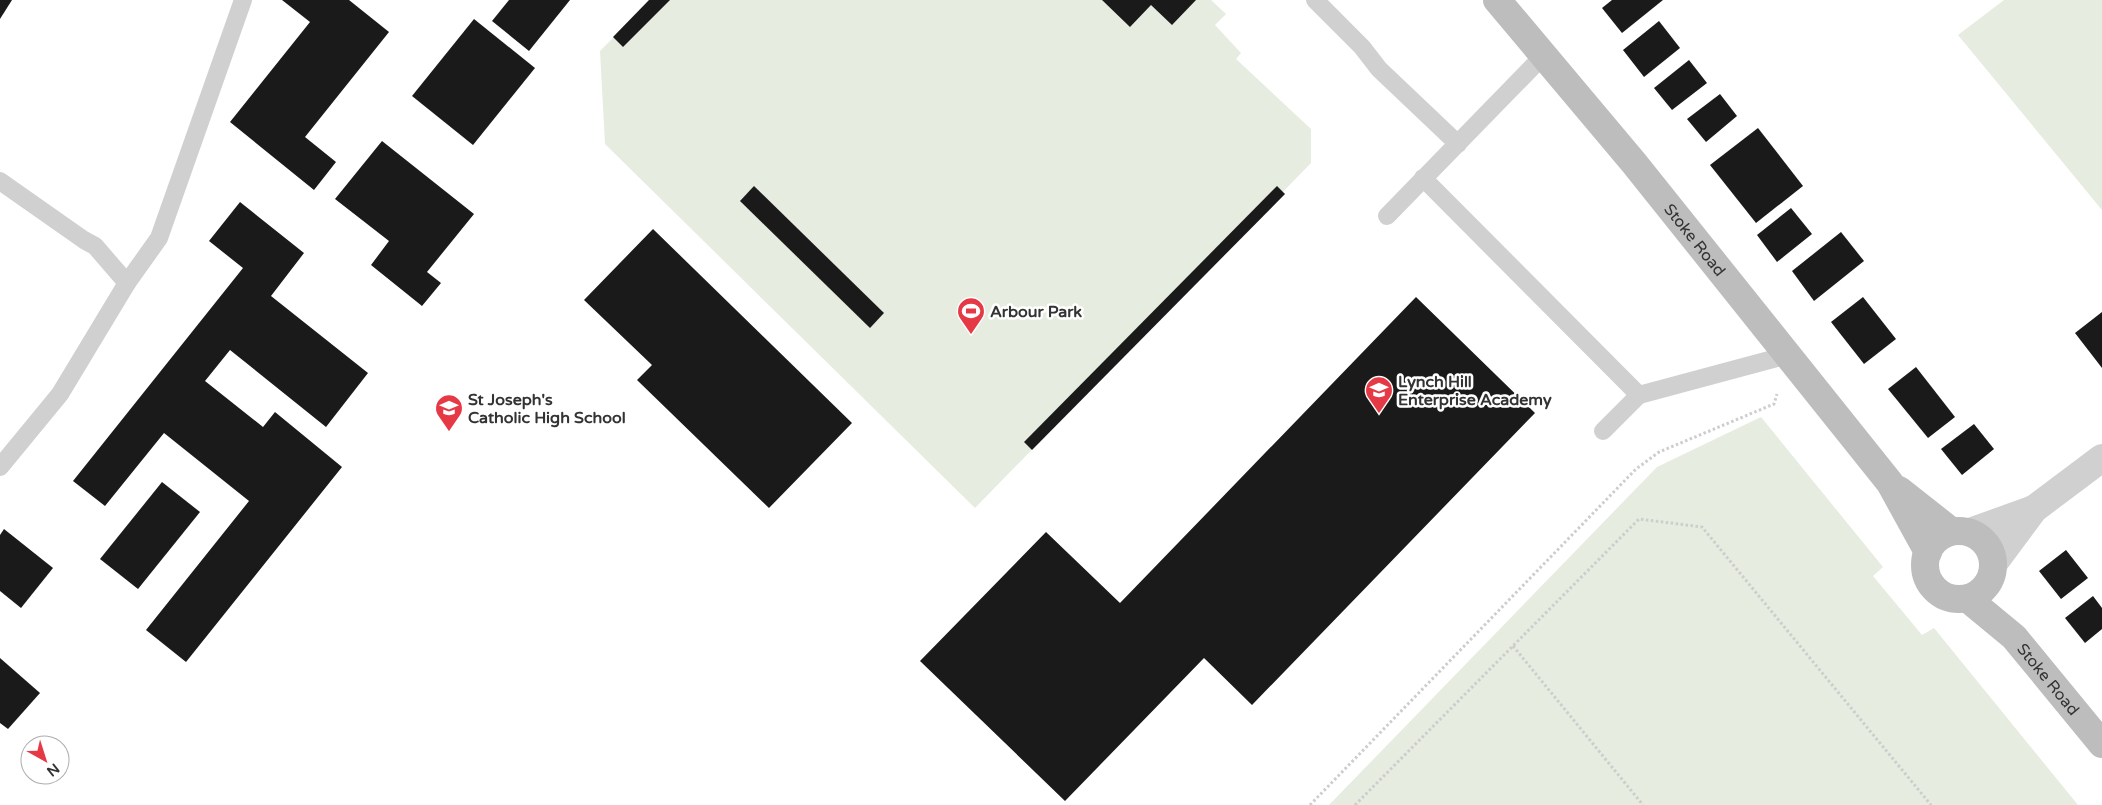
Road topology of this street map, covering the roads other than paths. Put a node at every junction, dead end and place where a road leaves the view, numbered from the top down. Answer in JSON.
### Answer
{"nodes":[{"id":1,"x":243,"y":0,"type":"edge"},
{"id":2,"x":1315,"y":0,"type":"edge"},
{"id":3,"x":1497,"y":0,"type":"edge"},
{"id":4,"x":1543,"y":56,"type":"junction"},
{"id":5,"x":1458,"y":144,"type":"junction"},
{"id":6,"x":1423,"y":178,"type":"junction"},
{"id":7,"x":0,"y":182,"type":"edge"},
{"id":8,"x":1387,"y":216,"type":"dead end"},
{"id":9,"x":127,"y":283,"type":"junction"},
{"id":10,"x":1788,"y":355,"type":"junction"},
{"id":11,"x":1639,"y":394,"type":"junction"},
{"id":12,"x":1602,"y":431,"type":"dead end"},
{"id":13,"x":2102,"y":458,"type":"edge"},
{"id":14,"x":0,"y":467,"type":"edge"},
{"id":15,"x":1890,"y":483,"type":"junction"},
{"id":16,"x":2034,"y":509,"type":"junction"},
{"id":17,"x":1960,"y":532,"type":"junction"},
{"id":18,"x":1928,"y":552,"type":"junction"},
{"id":19,"x":1993,"y":569,"type":"junction"},
{"id":20,"x":1968,"y":599,"type":"junction"},
{"id":21,"x":2014,"y":637,"type":"junction"},
{"id":22,"x":2102,"y":744,"type":"edge"}],
"edges":[{"from":1,"to":9,"type":"lane"},
{"from":2,"to":5,"type":"lane"},
{"from":3,"to":4,"type":"main road","name":"Stoke Road"},
{"from":4,"to":5,"type":"lane"},
{"from":4,"to":10,"type":"main road","name":"Stoke Road"},
{"from":5,"to":6,"type":"lane"},
{"from":6,"to":8,"type":"lane"},
{"from":6,"to":11,"type":"lane"},
{"from":7,"to":9,"type":"lane"},
{"from":9,"to":14,"type":"lane"},
{"from":10,"to":11,"type":"lane"},
{"from":10,"to":15,"type":"main road","name":"Stoke Road"},
{"from":11,"to":12,"type":"lane"},
{"from":13,"to":16,"type":"street"},
{"from":15,"to":17,"type":"main road","name":"Stoke Road"},
{"from":15,"to":18,"type":"main road","name":"Stoke Road"},
{"from":16,"to":17,"type":"street"},
{"from":16,"to":19,"type":"street"},
{"from":17,"to":18,"type":"main road"},
{"from":17,"to":19,"type":"main road"},
{"from":18,"to":20,"type":"main road"},
{"from":19,"to":20,"type":"main road"},
{"from":19,"to":21,"type":"main road","name":"Stoke Road"},
{"from":20,"to":21,"type":"main road","name":"Stoke Road"},
{"from":21,"to":22,"type":"main road","name":"Stoke Road"}]}
